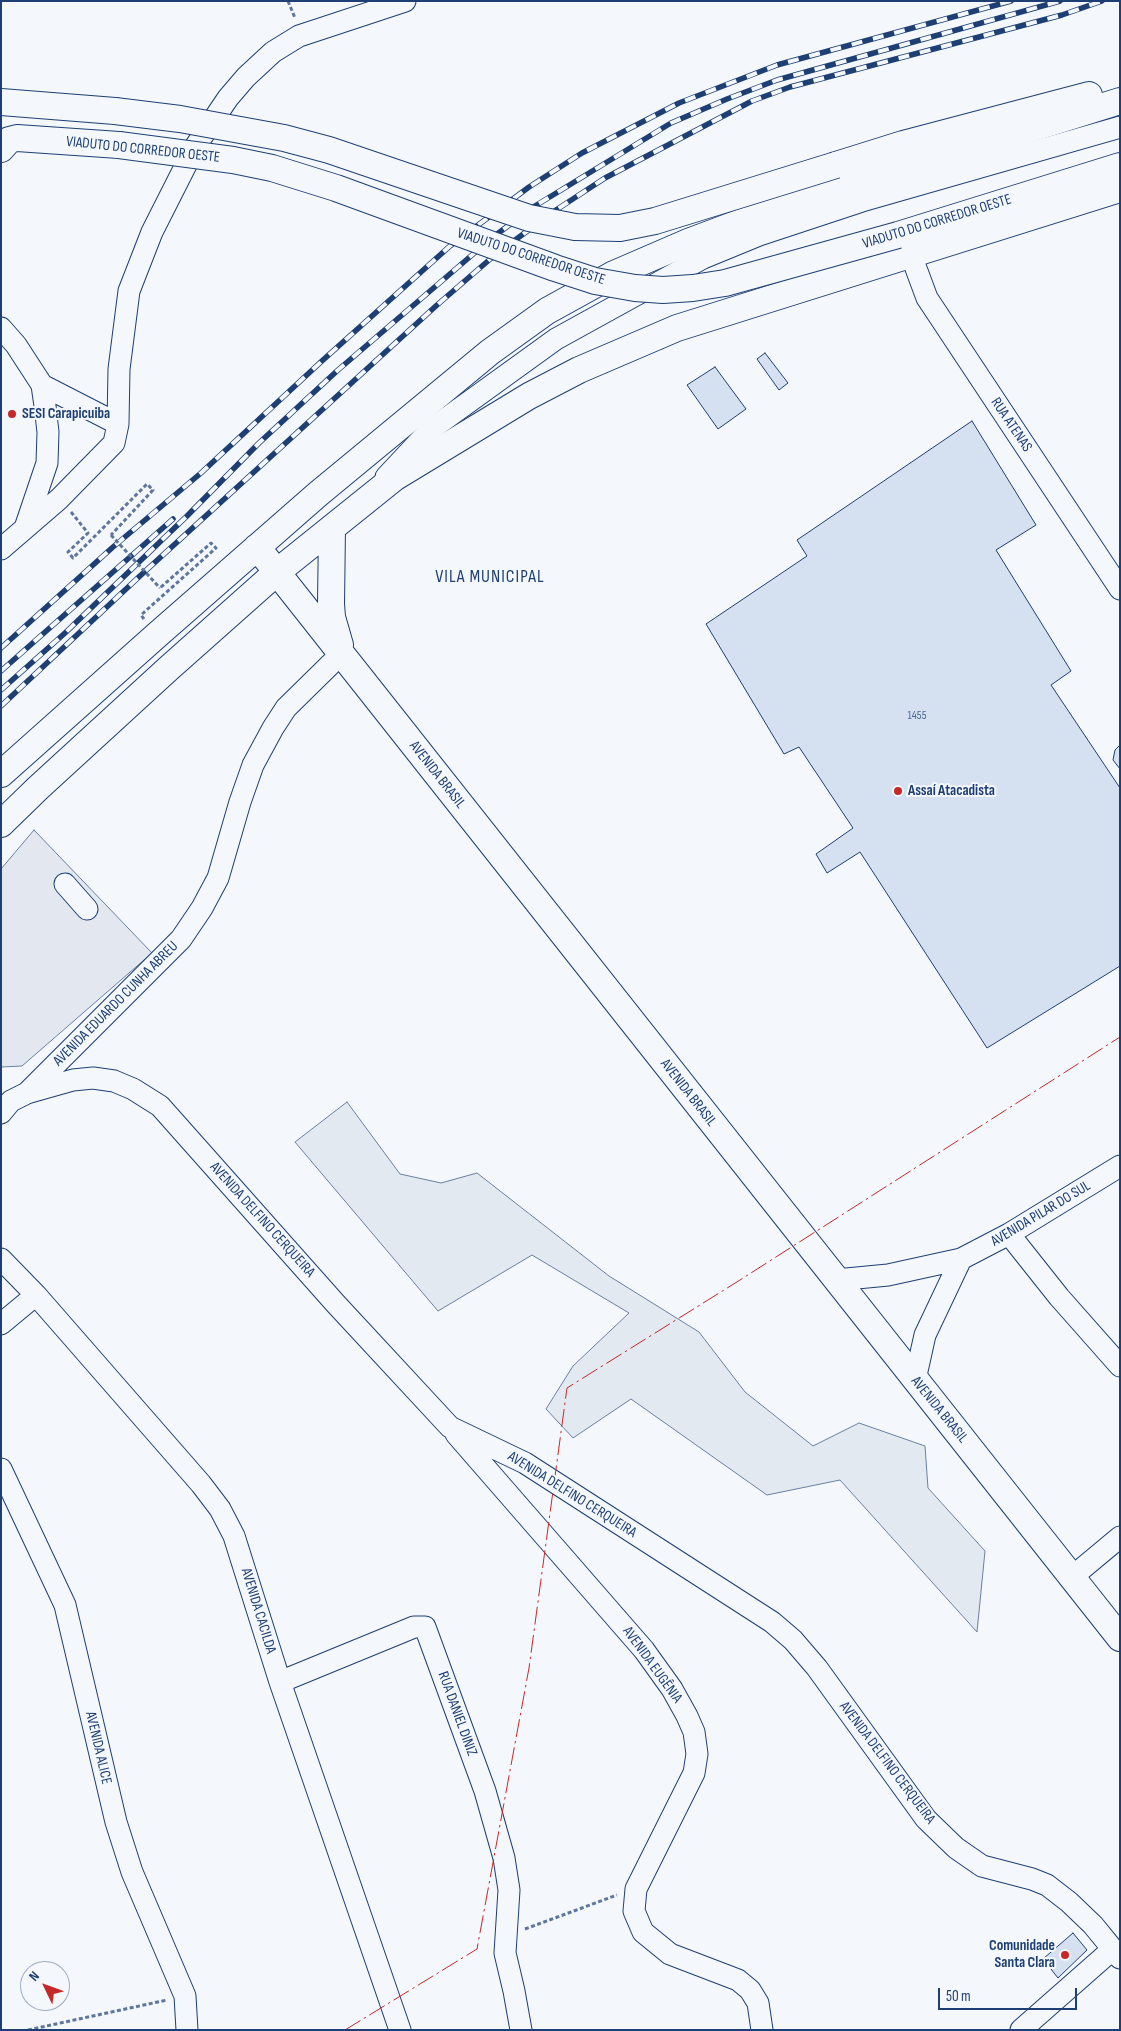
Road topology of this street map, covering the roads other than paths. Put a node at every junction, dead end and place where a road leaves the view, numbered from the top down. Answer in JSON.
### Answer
{"nodes":[{"id":1,"x":405,"y":1,"type":"edge"},
{"id":2,"x":1120,"y":91,"type":"edge"},
{"id":3,"x":1120,"y":101,"type":"edge"},
{"id":4,"x":1,"y":102,"type":"edge"},
{"id":5,"x":1120,"y":127,"type":"edge"},
{"id":6,"x":1,"y":149,"type":"edge"},
{"id":7,"x":1120,"y":166,"type":"edge"},
{"id":8,"x":1120,"y":189,"type":"edge"},
{"id":9,"x":688,"y":242,"type":"junction"},
{"id":10,"x":905,"y":245,"type":"junction"},
{"id":11,"x":645,"y":291,"type":"junction"},
{"id":12,"x":1,"y":328,"type":"edge"},
{"id":13,"x":42,"y":384,"type":"junction"},
{"id":14,"x":118,"y":424,"type":"junction"},
{"id":15,"x":358,"y":507,"type":"junction"},
{"id":16,"x":332,"y":528,"type":"junction"},
{"id":17,"x":24,"y":530,"type":"junction"},
{"id":18,"x":257,"y":547,"type":"junction"},
{"id":19,"x":1,"y":549,"type":"edge"},
{"id":20,"x":276,"y":572,"type":"junction"},
{"id":21,"x":1120,"y":589,"type":"edge"},
{"id":22,"x":342,"y":653,"type":"junction"},
{"id":23,"x":1,"y":774,"type":"edge"},
{"id":24,"x":1,"y":824,"type":"edge"},
{"id":25,"x":65,"y":884,"type":"dead end"},
{"id":26,"x":87,"y":909,"type":"dead end"},
{"id":27,"x":10,"y":1100,"type":"edge"},
{"id":28,"x":1120,"y":1166,"type":"edge"},
{"id":29,"x":1009,"y":1234,"type":"junction"},
{"id":30,"x":1,"y":1259,"type":"edge"},
{"id":31,"x":961,"y":1259,"type":"junction"},
{"id":32,"x":836,"y":1280,"type":"junction"},
{"id":33,"x":36,"y":1295,"type":"junction"},
{"id":34,"x":1,"y":1324,"type":"edge"},
{"id":35,"x":1120,"y":1366,"type":"edge"},
{"id":36,"x":915,"y":1380,"type":"junction"},
{"id":37,"x":450,"y":1427,"type":"junction"},
{"id":38,"x":1,"y":1470,"type":"edge"},
{"id":39,"x":1120,"y":1537,"type":"edge"},
{"id":40,"x":1072,"y":1577,"type":"junction"},
{"id":41,"x":1120,"y":1638,"type":"edge"},
{"id":42,"x":280,"y":1682,"type":"junction"},
{"id":43,"x":1116,"y":1954,"type":"edge"},
{"id":44,"x":187,"y":2030,"type":"edge"},
{"id":45,"x":400,"y":2030,"type":"edge"},
{"id":46,"x":521,"y":2030,"type":"edge"},
{"id":47,"x":762,"y":2030,"type":"edge"},
{"id":48,"x":1020,"y":2030,"type":"edge"}],
"edges":[{"from":1,"to":14,"type":"street"},
{"from":2,"to":4,"type":"main road","bridge":true},
{"from":3,"to":9,"type":"main road"},
{"from":5,"to":11,"type":"street"},
{"from":6,"to":10,"type":"main road","name":"VIADUTO DO CORREDOR OESTE","bridge":true},
{"from":7,"to":10,"type":"main road","name":"VIADUTO DO CORREDOR OESTE"},
{"from":8,"to":10,"type":"main road"},
{"from":9,"to":11,"type":"street"},
{"from":9,"to":18,"type":"main road"},
{"from":10,"to":15,"type":"main road"},
{"from":10,"to":21,"type":"street","name":"RUA ATENAS"},
{"from":11,"to":15,"type":"street"},
{"from":12,"to":13,"type":"street"},
{"from":13,"to":14,"type":"street"},
{"from":13,"to":17,"type":"street"},
{"from":14,"to":17,"type":"street"},
{"from":15,"to":16,"type":"main road"},
{"from":16,"to":20,"type":"main road"},
{"from":16,"to":22,"type":"main road"},
{"from":17,"to":19,"type":"street"},
{"from":18,"to":20,"type":"main road","name":"AVENIDA BRASIL"},
{"from":18,"to":23,"type":"main road"},
{"from":20,"to":22,"type":"main road","name":"AVENIDA BRASIL"},
{"from":20,"to":24,"type":"main road"},
{"from":22,"to":27,"type":"street","name":"AVENIDA EDUARDO CUNHA ABREU"},
{"from":22,"to":32,"type":"main road","name":"AVENIDA BRASIL"},
{"from":25,"to":26,"type":"street"},
{"from":27,"to":37,"type":"street","name":"AVENIDA DELFINO CERQUEIRA"},
{"from":28,"to":29,"type":"street","name":"AVENIDA PILAR DO SUL"},
{"from":29,"to":31,"type":"street","name":"AVENIDA PILAR DO SUL"},
{"from":29,"to":35,"type":"street"},
{"from":30,"to":33,"type":"street","name":"AVENIDA CACILDA"},
{"from":31,"to":32,"type":"street","name":"AVENIDA PILAR DO SUL"},
{"from":31,"to":36,"type":"street"},
{"from":32,"to":36,"type":"main road","name":"AVENIDA BRASIL"},
{"from":33,"to":34,"type":"street"},
{"from":33,"to":42,"type":"street","name":"AVENIDA CACILDA"},
{"from":36,"to":40,"type":"main road","name":"AVENIDA BRASIL"},
{"from":37,"to":43,"type":"street","name":"AVENIDA DELFINO CERQUEIRA"},
{"from":37,"to":47,"type":"street","name":"AVENIDA EUGÊNIA"},
{"from":38,"to":44,"type":"street","name":"AVENIDA ALICE"},
{"from":39,"to":40,"type":"street"},
{"from":40,"to":41,"type":"main road","name":"AVENIDA BRASIL"},
{"from":42,"to":45,"type":"street","name":"AVENIDA CACILDA"},
{"from":42,"to":46,"type":"street","name":"RUA DANIEL DINIZ"},
{"from":43,"to":48,"type":"street"}]}
